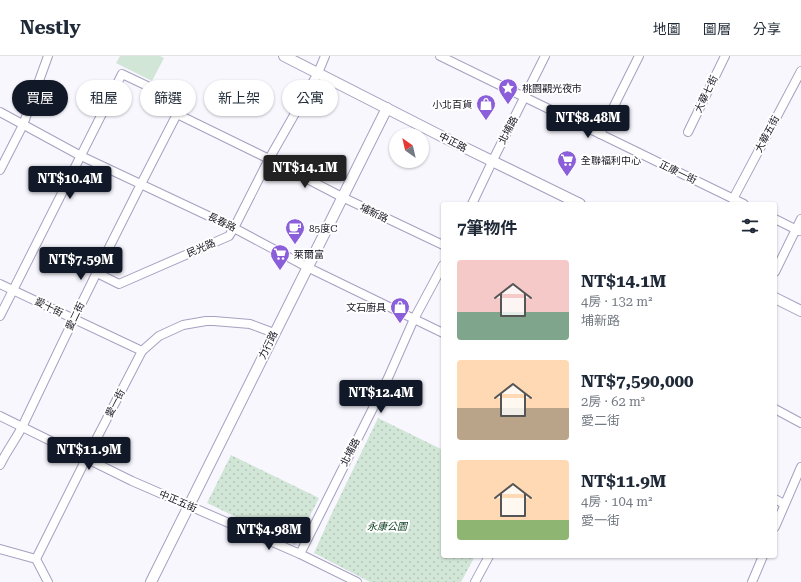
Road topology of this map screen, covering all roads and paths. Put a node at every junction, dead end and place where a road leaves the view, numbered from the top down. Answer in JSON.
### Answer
{"nodes":[{"id":1,"x":48,"y":56,"type":"edge"},
{"id":2,"x":284,"y":56,"type":"edge"},
{"id":3,"x":325,"y":56,"type":"edge"},
{"id":4,"x":440,"y":56,"type":"edge"},
{"id":5,"x":545,"y":56,"type":"edge"},
{"id":6,"x":639,"y":56,"type":"edge"},
{"id":7,"x":725,"y":56,"type":"edge"},
{"id":8,"x":801,"y":71,"type":"edge"},
{"id":9,"x":318,"y":73,"type":"junction"},
{"id":10,"x":140,"y":83,"type":"edge"},
{"id":11,"x":525,"y":98,"type":"junction"},
{"id":12,"x":387,"y":108,"type":"junction"},
{"id":13,"x":0,"y":112,"type":"edge"},
{"id":14,"x":176,"y":116,"type":"edge"},
{"id":15,"x":181,"y":116,"type":"edge"},
{"id":16,"x":23,"y":125,"type":"junction"},
{"id":17,"x":688,"y":132,"type":"dead end"},
{"id":18,"x":600,"y":134,"type":"junction"},
{"id":19,"x":81,"y":156,"type":"junction"},
{"id":20,"x":269,"y":159,"type":"junction"},
{"id":21,"x":492,"y":162,"type":"junction"},
{"id":22,"x":0,"y":170,"type":"edge"},
{"id":23,"x":140,"y":184,"type":"junction"},
{"id":24,"x":342,"y":197,"type":"junction"},
{"id":25,"x":733,"y":198,"type":"junction"},
{"id":26,"x":473,"y":202,"type":"edge"},
{"id":27,"x":576,"y":202,"type":"edge"},
{"id":28,"x":740,"y":202,"type":"edge"},
{"id":29,"x":801,"y":219,"type":"edge"},
{"id":30,"x":777,"y":220,"type":"edge"},
{"id":31,"x":234,"y":228,"type":"junction"},
{"id":32,"x":798,"y":230,"type":"edge"},
{"id":33,"x":441,"y":245,"type":"edge"},
{"id":34,"x":307,"y":267,"type":"junction"},
{"id":35,"x":777,"y":268,"type":"edge"},
{"id":36,"x":441,"y":269,"type":"edge"},
{"id":37,"x":97,"y":273,"type":"junction"},
{"id":38,"x":0,"y":284,"type":"edge"},
{"id":39,"x":14,"y":290,"type":"junction"},
{"id":40,"x":777,"y":299,"type":"edge"},
{"id":41,"x":801,"y":311,"type":"edge"},
{"id":42,"x":0,"y":316,"type":"edge"},
{"id":43,"x":73,"y":319,"type":"junction"},
{"id":44,"x":414,"y":319,"type":"junction"},
{"id":45,"x":441,"y":332,"type":"edge"},
{"id":46,"x":274,"y":333,"type":"junction"},
{"id":47,"x":142,"y":351,"type":"junction"},
{"id":48,"x":777,"y":410,"type":"edge"},
{"id":49,"x":0,"y":416,"type":"edge"},
{"id":50,"x":801,"y":423,"type":"edge"},
{"id":51,"x":22,"y":427,"type":"junction"},
{"id":52,"x":86,"y":459,"type":"junction"},
{"id":53,"x":0,"y":465,"type":"edge"},
{"id":54,"x":801,"y":467,"type":"edge"},
{"id":55,"x":777,"y":500,"type":"edge"},
{"id":56,"x":784,"y":504,"type":"junction"},
{"id":57,"x":188,"y":505,"type":"junction"},
{"id":58,"x":777,"y":522,"type":"edge"},
{"id":59,"x":0,"y":549,"type":"edge"},
{"id":60,"x":300,"y":554,"type":"junction"},
{"id":61,"x":488,"y":558,"type":"edge"},
{"id":62,"x":762,"y":558,"type":"edge"},
{"id":63,"x":36,"y":559,"type":"junction"},
{"id":64,"x":48,"y":582,"type":"edge"},
{"id":65,"x":151,"y":582,"type":"edge"},
{"id":66,"x":357,"y":582,"type":"edge"},
{"id":67,"x":475,"y":582,"type":"edge"},
{"id":68,"x":752,"y":582,"type":"edge"}],
"edges":[{"from":1,"to":16,"type":"street"},
{"from":2,"to":9,"type":"street","name":"中正路"},
{"from":3,"to":9,"type":"street","name":"民光路"},
{"from":4,"to":11,"type":"street","name":"正康一街"},
{"from":5,"to":11,"type":"street","name":"北埔路"},
{"from":6,"to":18,"type":"street"},
{"from":7,"to":17,"type":"street","name":"大華七街"},
{"from":8,"to":25,"type":"street","name":"大華五街"},
{"from":9,"to":12,"type":"street","name":"中正路"},
{"from":9,"to":20,"type":"street","name":"民光路"},
{"from":10,"to":19,"type":"street","name":"愛二街"},
{"from":11,"to":18,"type":"street","name":"正康一街"},
{"from":11,"to":21,"type":"street","name":"北埔路"},
{"from":12,"to":21,"type":"street","name":"中正路"},
{"from":12,"to":24,"type":"street","name":"力行路"},
{"from":13,"to":16,"type":"street","name":"長春路"},
{"from":14,"to":23,"type":"street","name":"愛二街"},
{"from":15,"to":20,"type":"street","name":"埔新路"},
{"from":16,"to":19,"type":"street","name":"長春路"},
{"from":16,"to":22,"type":"street"},
{"from":18,"to":25,"type":"street","name":"正康一街"},
{"from":19,"to":23,"type":"street","name":"長春路"},
{"from":19,"to":39,"type":"street"},
{"from":20,"to":24,"type":"street","name":"埔新路"},
{"from":20,"to":31,"type":"street","name":"民光路"},
{"from":21,"to":26,"type":"street","name":"北埔路"},
{"from":21,"to":27,"type":"street","name":"中正路"},
{"from":23,"to":31,"type":"street","name":"長春路"},
{"from":23,"to":37,"type":"street","name":"愛二街"},
{"from":24,"to":33,"type":"street","name":"埔新路"},
{"from":24,"to":34,"type":"street","name":"力行路"},
{"from":25,"to":28,"type":"street","name":"正康一街"},
{"from":29,"to":32,"type":"street"},
{"from":30,"to":32,"type":"street"},
{"from":31,"to":34,"type":"street","name":"長春路"},
{"from":31,"to":37,"type":"street","name":"民光路"},
{"from":32,"to":35,"type":"street"},
{"from":34,"to":44,"type":"street","name":"長春路"},
{"from":34,"to":46,"type":"street","name":"力行路"},
{"from":36,"to":44,"type":"street","name":"北埔路"},
{"from":37,"to":43,"type":"street","name":"愛二街"},
{"from":38,"to":39,"type":"street","name":"愛十街"},
{"from":39,"to":42,"type":"street"},
{"from":39,"to":43,"type":"street","name":"愛十街"},
{"from":40,"to":41,"type":"street"},
{"from":43,"to":47,"type":"street","name":"愛十街"},
{"from":43,"to":51,"type":"street","name":"愛二街"},
{"from":44,"to":45,"type":"street","name":"長春路"},
{"from":44,"to":60,"type":"street","name":"北埔路"},
{"from":46,"to":47,"type":"street","name":"愛一街"},
{"from":46,"to":57,"type":"street","name":"力行路"},
{"from":47,"to":52,"type":"street","name":"愛一街"},
{"from":48,"to":50,"type":"street"},
{"from":49,"to":51,"type":"street","name":"中正五街"},
{"from":51,"to":52,"type":"street","name":"中正五街"},
{"from":51,"to":53,"type":"street","name":"愛二街"},
{"from":52,"to":57,"type":"street","name":"中正五街"},
{"from":52,"to":63,"type":"street","name":"愛一街"},
{"from":54,"to":56,"type":"street"},
{"from":55,"to":56,"type":"street"},
{"from":56,"to":58,"type":"street"},
{"from":57,"to":60,"type":"street","name":"中正五街"},
{"from":57,"to":65,"type":"street","name":"力行路"},
{"from":59,"to":63,"type":"street"},
{"from":60,"to":66,"type":"street","name":"中正五街"},
{"from":61,"to":67,"type":"street"},
{"from":62,"to":68,"type":"street"},
{"from":63,"to":64,"type":"street"}]}
